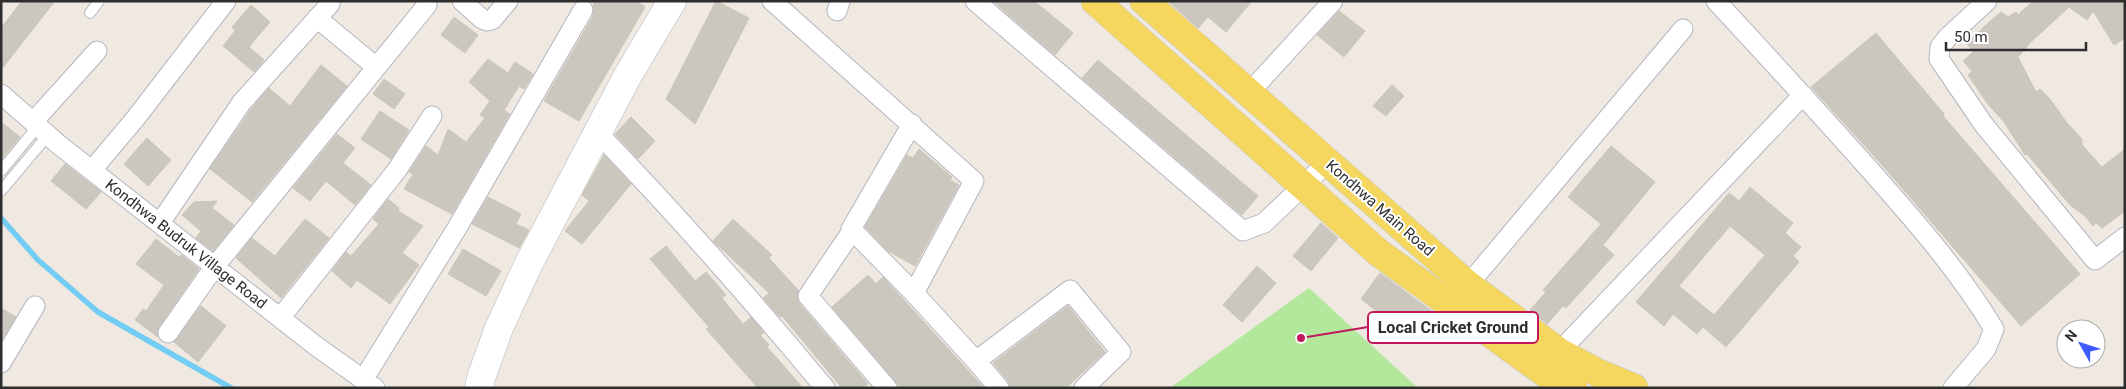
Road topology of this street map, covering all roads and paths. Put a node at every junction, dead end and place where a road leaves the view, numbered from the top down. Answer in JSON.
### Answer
{"nodes":[{"id":1,"x":99,"y":1,"type":"edge"},
{"id":2,"x":226,"y":1,"type":"edge"},
{"id":3,"x":462,"y":1,"type":"edge"},
{"id":4,"x":508,"y":1,"type":"edge"},
{"id":5,"x":672,"y":1,"type":"edge"},
{"id":6,"x":772,"y":1,"type":"edge"},
{"id":7,"x":975,"y":1,"type":"edge"},
{"id":8,"x":1095,"y":1,"type":"edge"},
{"id":9,"x":1144,"y":1,"type":"edge"},
{"id":10,"x":1333,"y":1,"type":"edge"},
{"id":11,"x":1716,"y":1,"type":"edge"},
{"id":12,"x":1987,"y":1,"type":"edge"},
{"id":13,"x":330,"y":4,"type":"dead end"},
{"id":14,"x":427,"y":5,"type":"dead end"},
{"id":15,"x":582,"y":10,"type":"dead end"},
{"id":16,"x":90,"y":13,"type":"dead end"},
{"id":17,"x":317,"y":18,"type":"junction"},
{"id":18,"x":1684,"y":29,"type":"dead end"},
{"id":19,"x":97,"y":51,"type":"dead end"},
{"id":20,"x":376,"y":67,"type":"junction"},
{"id":21,"x":1249,"y":93,"type":"junction"},
{"id":22,"x":1,"y":94,"type":"edge"},
{"id":23,"x":1803,"y":95,"type":"junction"},
{"id":24,"x":432,"y":116,"type":"dead end"},
{"id":25,"x":912,"y":124,"type":"junction"},
{"id":26,"x":40,"y":128,"type":"junction"},
{"id":27,"x":598,"y":134,"type":"junction"},
{"id":28,"x":1328,"y":162,"type":"junction"},
{"id":29,"x":92,"y":170,"type":"junction"},
{"id":30,"x":1,"y":171,"type":"edge"},
{"id":31,"x":1304,"y":186,"type":"junction"},
{"id":32,"x":1,"y":191,"type":"edge"},
{"id":33,"x":160,"y":223,"type":"junction"},
{"id":34,"x":852,"y":230,"type":"junction"},
{"id":35,"x":2125,"y":237,"type":"edge"},
{"id":36,"x":215,"y":266,"type":"junction"},
{"id":37,"x":1468,"y":285,"type":"junction"},
{"id":38,"x":914,"y":293,"type":"junction"},
{"id":39,"x":35,"y":306,"type":"dead end"},
{"id":40,"x":281,"y":317,"type":"junction"},
{"id":41,"x":168,"y":333,"type":"dead end"},
{"id":42,"x":976,"y":361,"type":"junction"},
{"id":43,"x":1,"y":363,"type":"edge"},
{"id":44,"x":1548,"y":368,"type":"junction"},
{"id":45,"x":369,"y":384,"type":"edge"},
{"id":46,"x":479,"y":388,"type":"edge"},
{"id":47,"x":825,"y":388,"type":"edge"},
{"id":48,"x":888,"y":388,"type":"edge"},
{"id":49,"x":1000,"y":388,"type":"edge"},
{"id":50,"x":1084,"y":388,"type":"edge"},
{"id":51,"x":1573,"y":388,"type":"edge"},
{"id":52,"x":1634,"y":388,"type":"edge"},
{"id":53,"x":1953,"y":388,"type":"edge"}],
"edges":[{"from":1,"to":16,"type":"lane"},
{"from":2,"to":29,"type":"street"},
{"from":3,"to":4,"type":"street"},
{"from":5,"to":27,"type":"street"},
{"from":6,"to":25,"type":"street"},
{"from":7,"to":31,"type":"street"},
{"from":8,"to":31,"type":"main road","name":"Kondhwa Main Road"},
{"from":9,"to":21,"type":"main road","name":"Kondhwa Main Road"},
{"from":10,"to":21,"type":"street"},
{"from":11,"to":23,"type":"street"},
{"from":12,"to":35,"type":"street"},
{"from":13,"to":17,"type":"street"},
{"from":14,"to":20,"type":"street"},
{"from":15,"to":45,"type":"street"},
{"from":17,"to":20,"type":"street"},
{"from":17,"to":33,"type":"street"},
{"from":18,"to":37,"type":"street"},
{"from":19,"to":26,"type":"street"},
{"from":20,"to":36,"type":"street"},
{"from":21,"to":28,"type":"main road","name":"Kondhwa Main Road"},
{"from":22,"to":26,"type":"street","name":"Kondhwa Budruk Village Road"},
{"from":23,"to":44,"type":"street"},
{"from":23,"to":53,"type":"street"},
{"from":24,"to":40,"type":"street"},
{"from":25,"to":34,"type":"street"},
{"from":25,"to":38,"type":"street"},
{"from":26,"to":29,"type":"street","name":"Kondhwa Budruk Village Road"},
{"from":26,"to":30,"type":"lane"},
{"from":26,"to":32,"type":"lane"},
{"from":27,"to":46,"type":"street"},
{"from":27,"to":47,"type":"street"},
{"from":28,"to":31,"type":"street"},
{"from":28,"to":37,"type":"main road","name":"Kondhwa Main Road"},
{"from":29,"to":33,"type":"street","name":"Kondhwa Budruk Village Road"},
{"from":31,"to":44,"type":"main road","name":"Kondhwa Main Road"},
{"from":33,"to":36,"type":"street","name":"Kondhwa Budruk Village Road"},
{"from":34,"to":38,"type":"street"},
{"from":34,"to":48,"type":"street"},
{"from":36,"to":40,"type":"street","name":"Kondhwa Budruk Village Road"},
{"from":36,"to":41,"type":"street"},
{"from":37,"to":44,"type":"main road","name":"Kondhwa Main Road"},
{"from":38,"to":42,"type":"street"},
{"from":39,"to":43,"type":"street"},
{"from":40,"to":45,"type":"street","name":"Kondhwa Budruk Village Road"},
{"from":42,"to":49,"type":"street"},
{"from":42,"to":50,"type":"street"},
{"from":44,"to":51,"type":"main road","name":"Kondhwa Main Road"},
{"from":44,"to":52,"type":"main road","name":"Kondhwa Main Road"}]}
